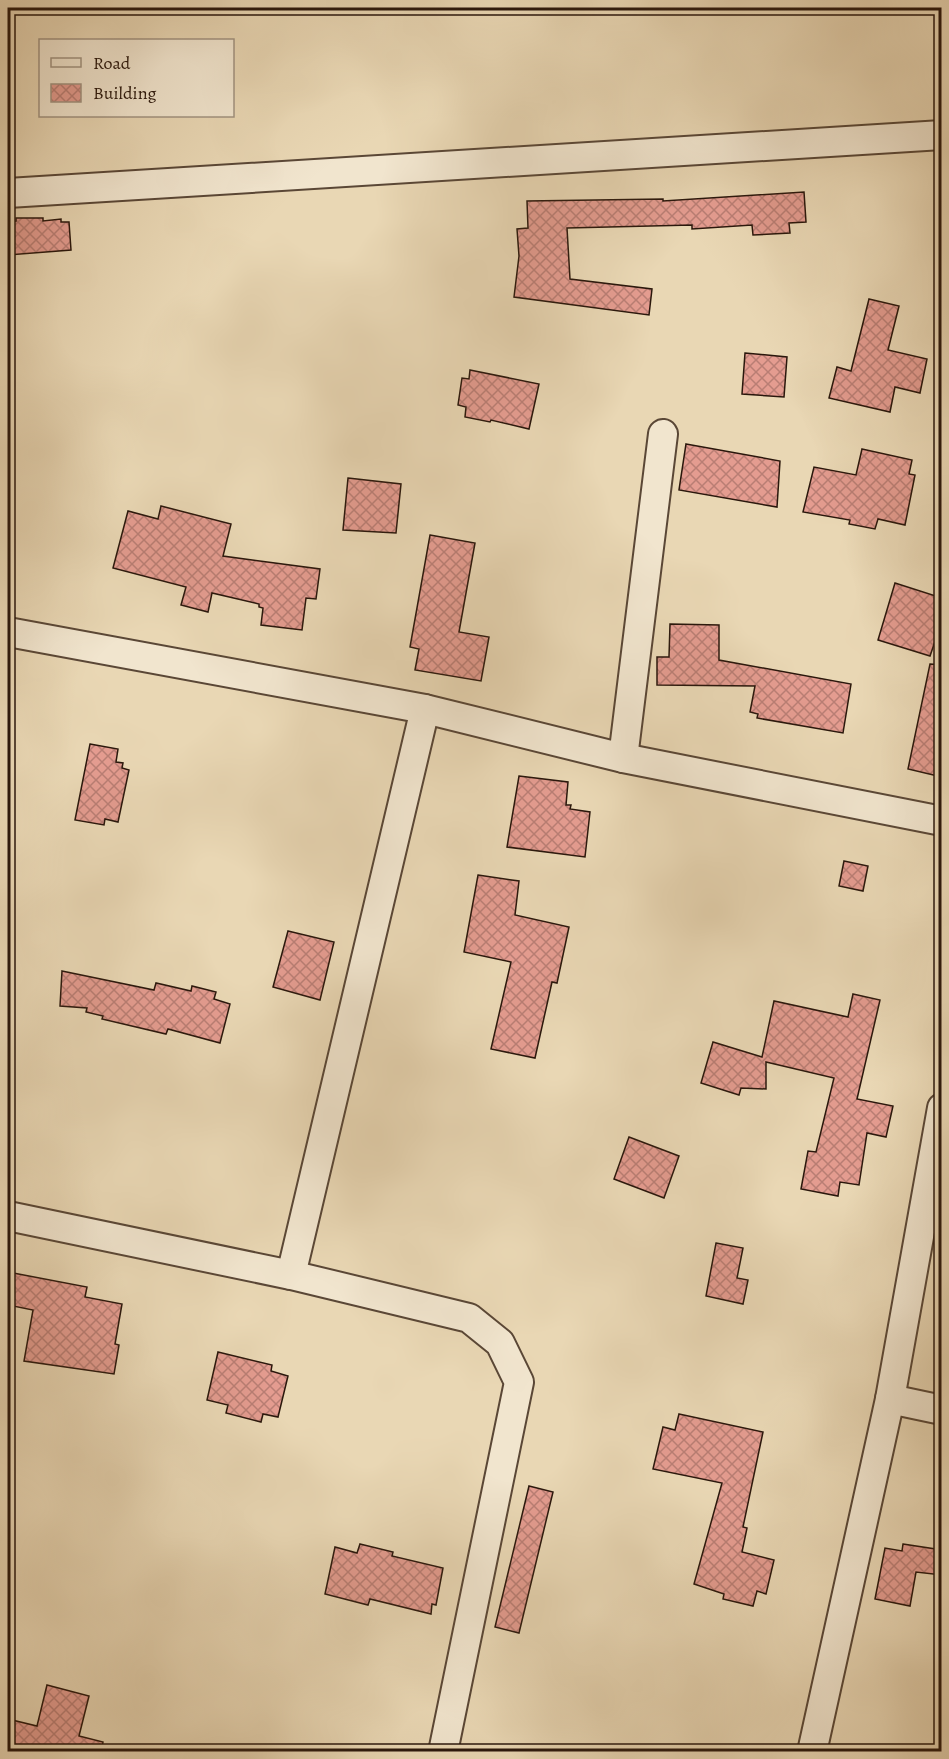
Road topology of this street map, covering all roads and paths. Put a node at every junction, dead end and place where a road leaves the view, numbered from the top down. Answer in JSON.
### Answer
{"nodes":[{"id":1,"x":942,"y":135,"type":"edge"},
{"id":2,"x":8,"y":193,"type":"edge"},
{"id":3,"x":663,"y":434,"type":"dead end"},
{"id":4,"x":8,"y":632,"type":"edge"},
{"id":5,"x":425,"y":709,"type":"junction"},
{"id":6,"x":623,"y":758,"type":"junction"},
{"id":7,"x":942,"y":821,"type":"edge"},
{"id":8,"x":942,"y":1108,"type":"edge"},
{"id":9,"x":8,"y":1216,"type":"edge"},
{"id":10,"x":291,"y":1275,"type":"junction"},
{"id":11,"x":890,"y":1399,"type":"junction"},
{"id":12,"x":942,"y":1410,"type":"edge"},
{"id":13,"x":443,"y":1752,"type":"edge"},
{"id":14,"x":812,"y":1752,"type":"edge"}],
"edges":[{"from":1,"to":2,"type":"street"},
{"from":3,"to":6,"type":"street"},
{"from":4,"to":5,"type":"street"},
{"from":5,"to":6,"type":"street"},
{"from":5,"to":10,"type":"street"},
{"from":6,"to":7,"type":"street"},
{"from":8,"to":11,"type":"street"},
{"from":9,"to":10,"type":"street"},
{"from":10,"to":13,"type":"street"},
{"from":11,"to":12,"type":"street"},
{"from":11,"to":14,"type":"street"}]}
